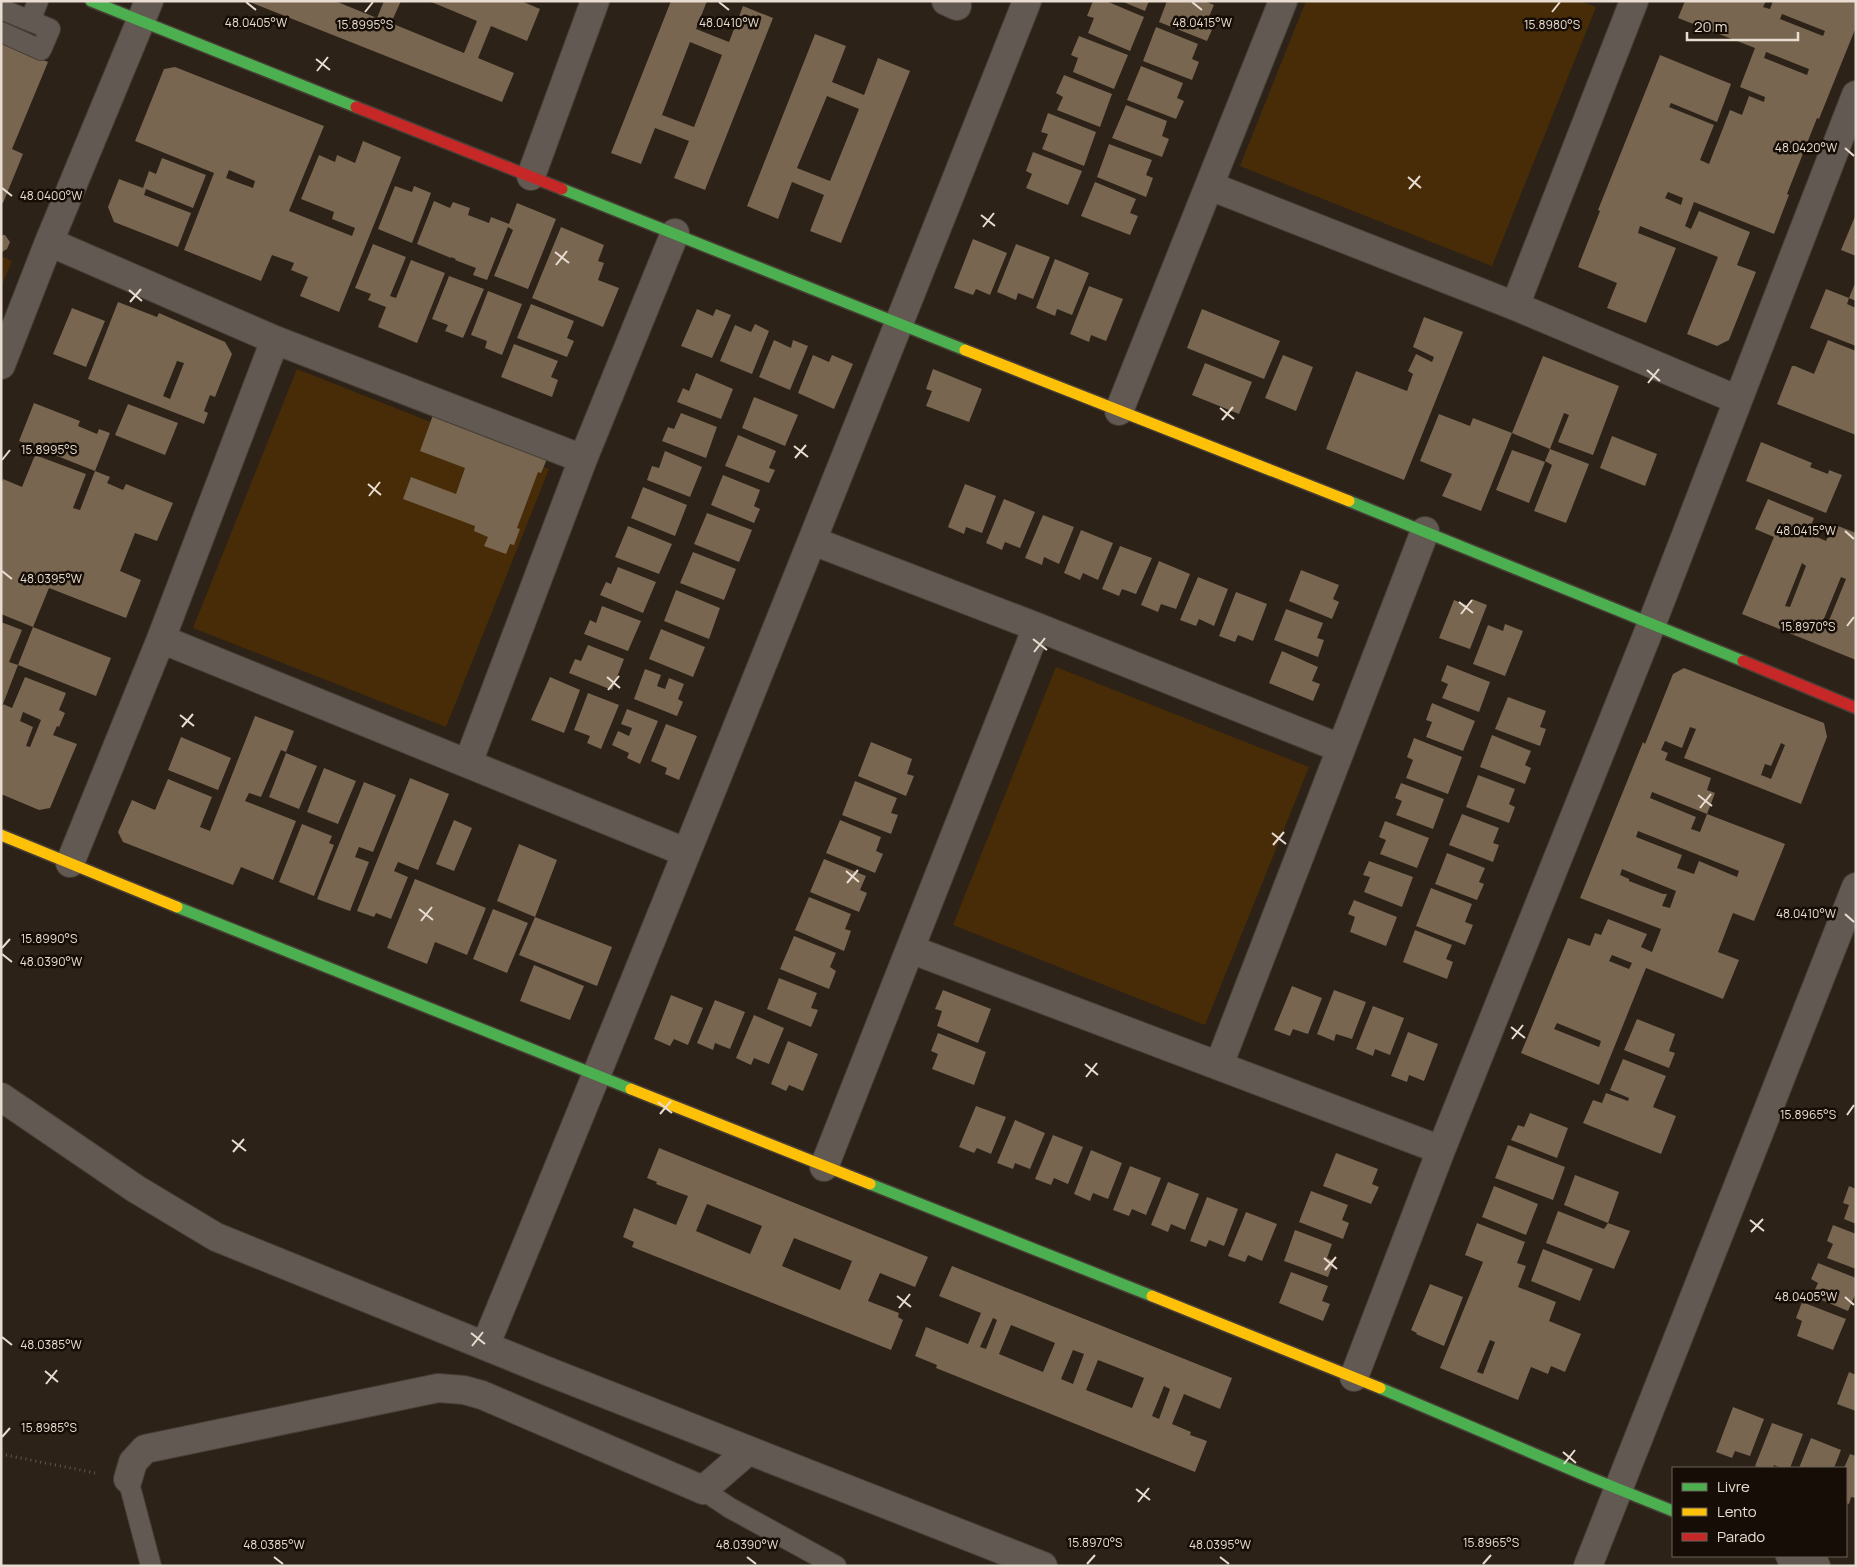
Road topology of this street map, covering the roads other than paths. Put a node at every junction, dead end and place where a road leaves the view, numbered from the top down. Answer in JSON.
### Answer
{"nodes":[{"id":1,"x":38,"y":1,"type":"edge"},
{"id":2,"x":91,"y":1,"type":"edge"},
{"id":3,"x":595,"y":1,"type":"edge"},
{"id":4,"x":1027,"y":1,"type":"edge"},
{"id":5,"x":1284,"y":1,"type":"edge"},
{"id":6,"x":1631,"y":2,"type":"edge"},
{"id":7,"x":1,"y":9,"type":"edge"},
{"id":8,"x":145,"y":11,"type":"edge"},
{"id":9,"x":30,"y":21,"type":"junction"},
{"id":10,"x":1,"y":32,"type":"edge"},
{"id":11,"x":1856,"y":95,"type":"edge"},
{"id":12,"x":531,"y":176,"type":"junction"},
{"id":13,"x":1210,"y":186,"type":"junction"},
{"id":14,"x":675,"y":233,"type":"junction"},
{"id":15,"x":49,"y":242,"type":"junction"},
{"id":16,"x":1515,"y":306,"type":"junction"},
{"id":17,"x":899,"y":323,"type":"junction"},
{"id":18,"x":275,"y":340,"type":"junction"},
{"id":19,"x":1,"y":365,"type":"edge"},
{"id":20,"x":1738,"y":400,"type":"junction"},
{"id":21,"x":1119,"y":411,"type":"junction"},
{"id":22,"x":583,"y":459,"type":"junction"},
{"id":23,"x":1425,"y":531,"type":"junction"},
{"id":24,"x":812,"y":540,"type":"junction"},
{"id":25,"x":1652,"y":623,"type":"junction"},
{"id":26,"x":1037,"y":627,"type":"junction"},
{"id":27,"x":161,"y":639,"type":"junction"},
{"id":28,"x":1856,"y":708,"type":"edge"},
{"id":29,"x":1340,"y":748,"type":"junction"},
{"id":30,"x":468,"y":763,"type":"junction"},
{"id":31,"x":1,"y":835,"type":"edge"},
{"id":32,"x":685,"y":852,"type":"junction"},
{"id":33,"x":70,"y":863,"type":"junction"},
{"id":34,"x":1856,"y":887,"type":"edge"},
{"id":35,"x":910,"y":949,"type":"junction"},
{"id":36,"x":1218,"y":1065,"type":"junction"},
{"id":37,"x":596,"y":1076,"type":"junction"},
{"id":38,"x":1,"y":1097,"type":"edge"},
{"id":39,"x":1441,"y":1150,"type":"junction"},
{"id":40,"x":824,"y":1167,"type":"junction"},
{"id":41,"x":485,"y":1346,"type":"junction"},
{"id":42,"x":1354,"y":1377,"type":"junction"},
{"id":43,"x":748,"y":1451,"type":"junction"},
{"id":44,"x":128,"y":1479,"type":"joint"},
{"id":45,"x":703,"y":1490,"type":"junction"},
{"id":46,"x":1617,"y":1490,"type":"junction"},
{"id":47,"x":1672,"y":1511,"type":"edge"},
{"id":48,"x":1793,"y":1557,"type":"edge"},
{"id":49,"x":151,"y":1566,"type":"edge"},
{"id":50,"x":836,"y":1566,"type":"edge"},
{"id":51,"x":1043,"y":1566,"type":"edge"},
{"id":52,"x":1588,"y":1566,"type":"edge"},
{"id":53,"x":1816,"y":1566,"type":"edge"}],
"edges":[{"from":1,"to":9,"type":"lane"},
{"from":2,"to":8,"type":"street"},
{"from":3,"to":12,"type":"street"},
{"from":4,"to":17,"type":"street"},
{"from":5,"to":13,"type":"street"},
{"from":6,"to":16,"type":"street"},
{"from":7,"to":9,"type":"lane"},
{"from":8,"to":12,"type":"street"},
{"from":8,"to":15,"type":"street"},
{"from":9,"to":10,"type":"lane"},
{"from":11,"to":20,"type":"street"},
{"from":12,"to":14,"type":"street"},
{"from":13,"to":16,"type":"street"},
{"from":13,"to":21,"type":"street"},
{"from":14,"to":17,"type":"street"},
{"from":14,"to":22,"type":"street"},
{"from":15,"to":18,"type":"street"},
{"from":15,"to":19,"type":"street"},
{"from":16,"to":20,"type":"street"},
{"from":17,"to":21,"type":"street"},
{"from":17,"to":24,"type":"street"},
{"from":18,"to":22,"type":"street"},
{"from":18,"to":27,"type":"street"},
{"from":20,"to":25,"type":"street"},
{"from":21,"to":23,"type":"street"},
{"from":22,"to":30,"type":"street"},
{"from":23,"to":25,"type":"street"},
{"from":23,"to":29,"type":"street"},
{"from":24,"to":26,"type":"street"},
{"from":24,"to":32,"type":"street"},
{"from":25,"to":28,"type":"street"},
{"from":25,"to":39,"type":"street"},
{"from":26,"to":29,"type":"street"},
{"from":26,"to":35,"type":"street"},
{"from":27,"to":30,"type":"street"},
{"from":27,"to":33,"type":"street"},
{"from":29,"to":36,"type":"street"},
{"from":30,"to":32,"type":"street"},
{"from":31,"to":33,"type":"street"},
{"from":32,"to":37,"type":"street"},
{"from":33,"to":37,"type":"street"},
{"from":34,"to":46,"type":"street"},
{"from":35,"to":36,"type":"street"},
{"from":35,"to":40,"type":"street"},
{"from":36,"to":39,"type":"street"},
{"from":37,"to":40,"type":"street"},
{"from":37,"to":41,"type":"street"},
{"from":38,"to":41,"type":"street"},
{"from":39,"to":42,"type":"street"},
{"from":40,"to":42,"type":"street"},
{"from":41,"to":43,"type":"street"},
{"from":42,"to":46,"type":"street"},
{"from":43,"to":45,"type":"street"},
{"from":43,"to":51,"type":"street"},
{"from":44,"to":45,"type":"street"},
{"from":44,"to":49,"type":"lane"},
{"from":45,"to":50,"type":"lane"},
{"from":46,"to":47,"type":"street"},
{"from":46,"to":52,"type":"street"},
{"from":48,"to":53,"type":"street"}]}
